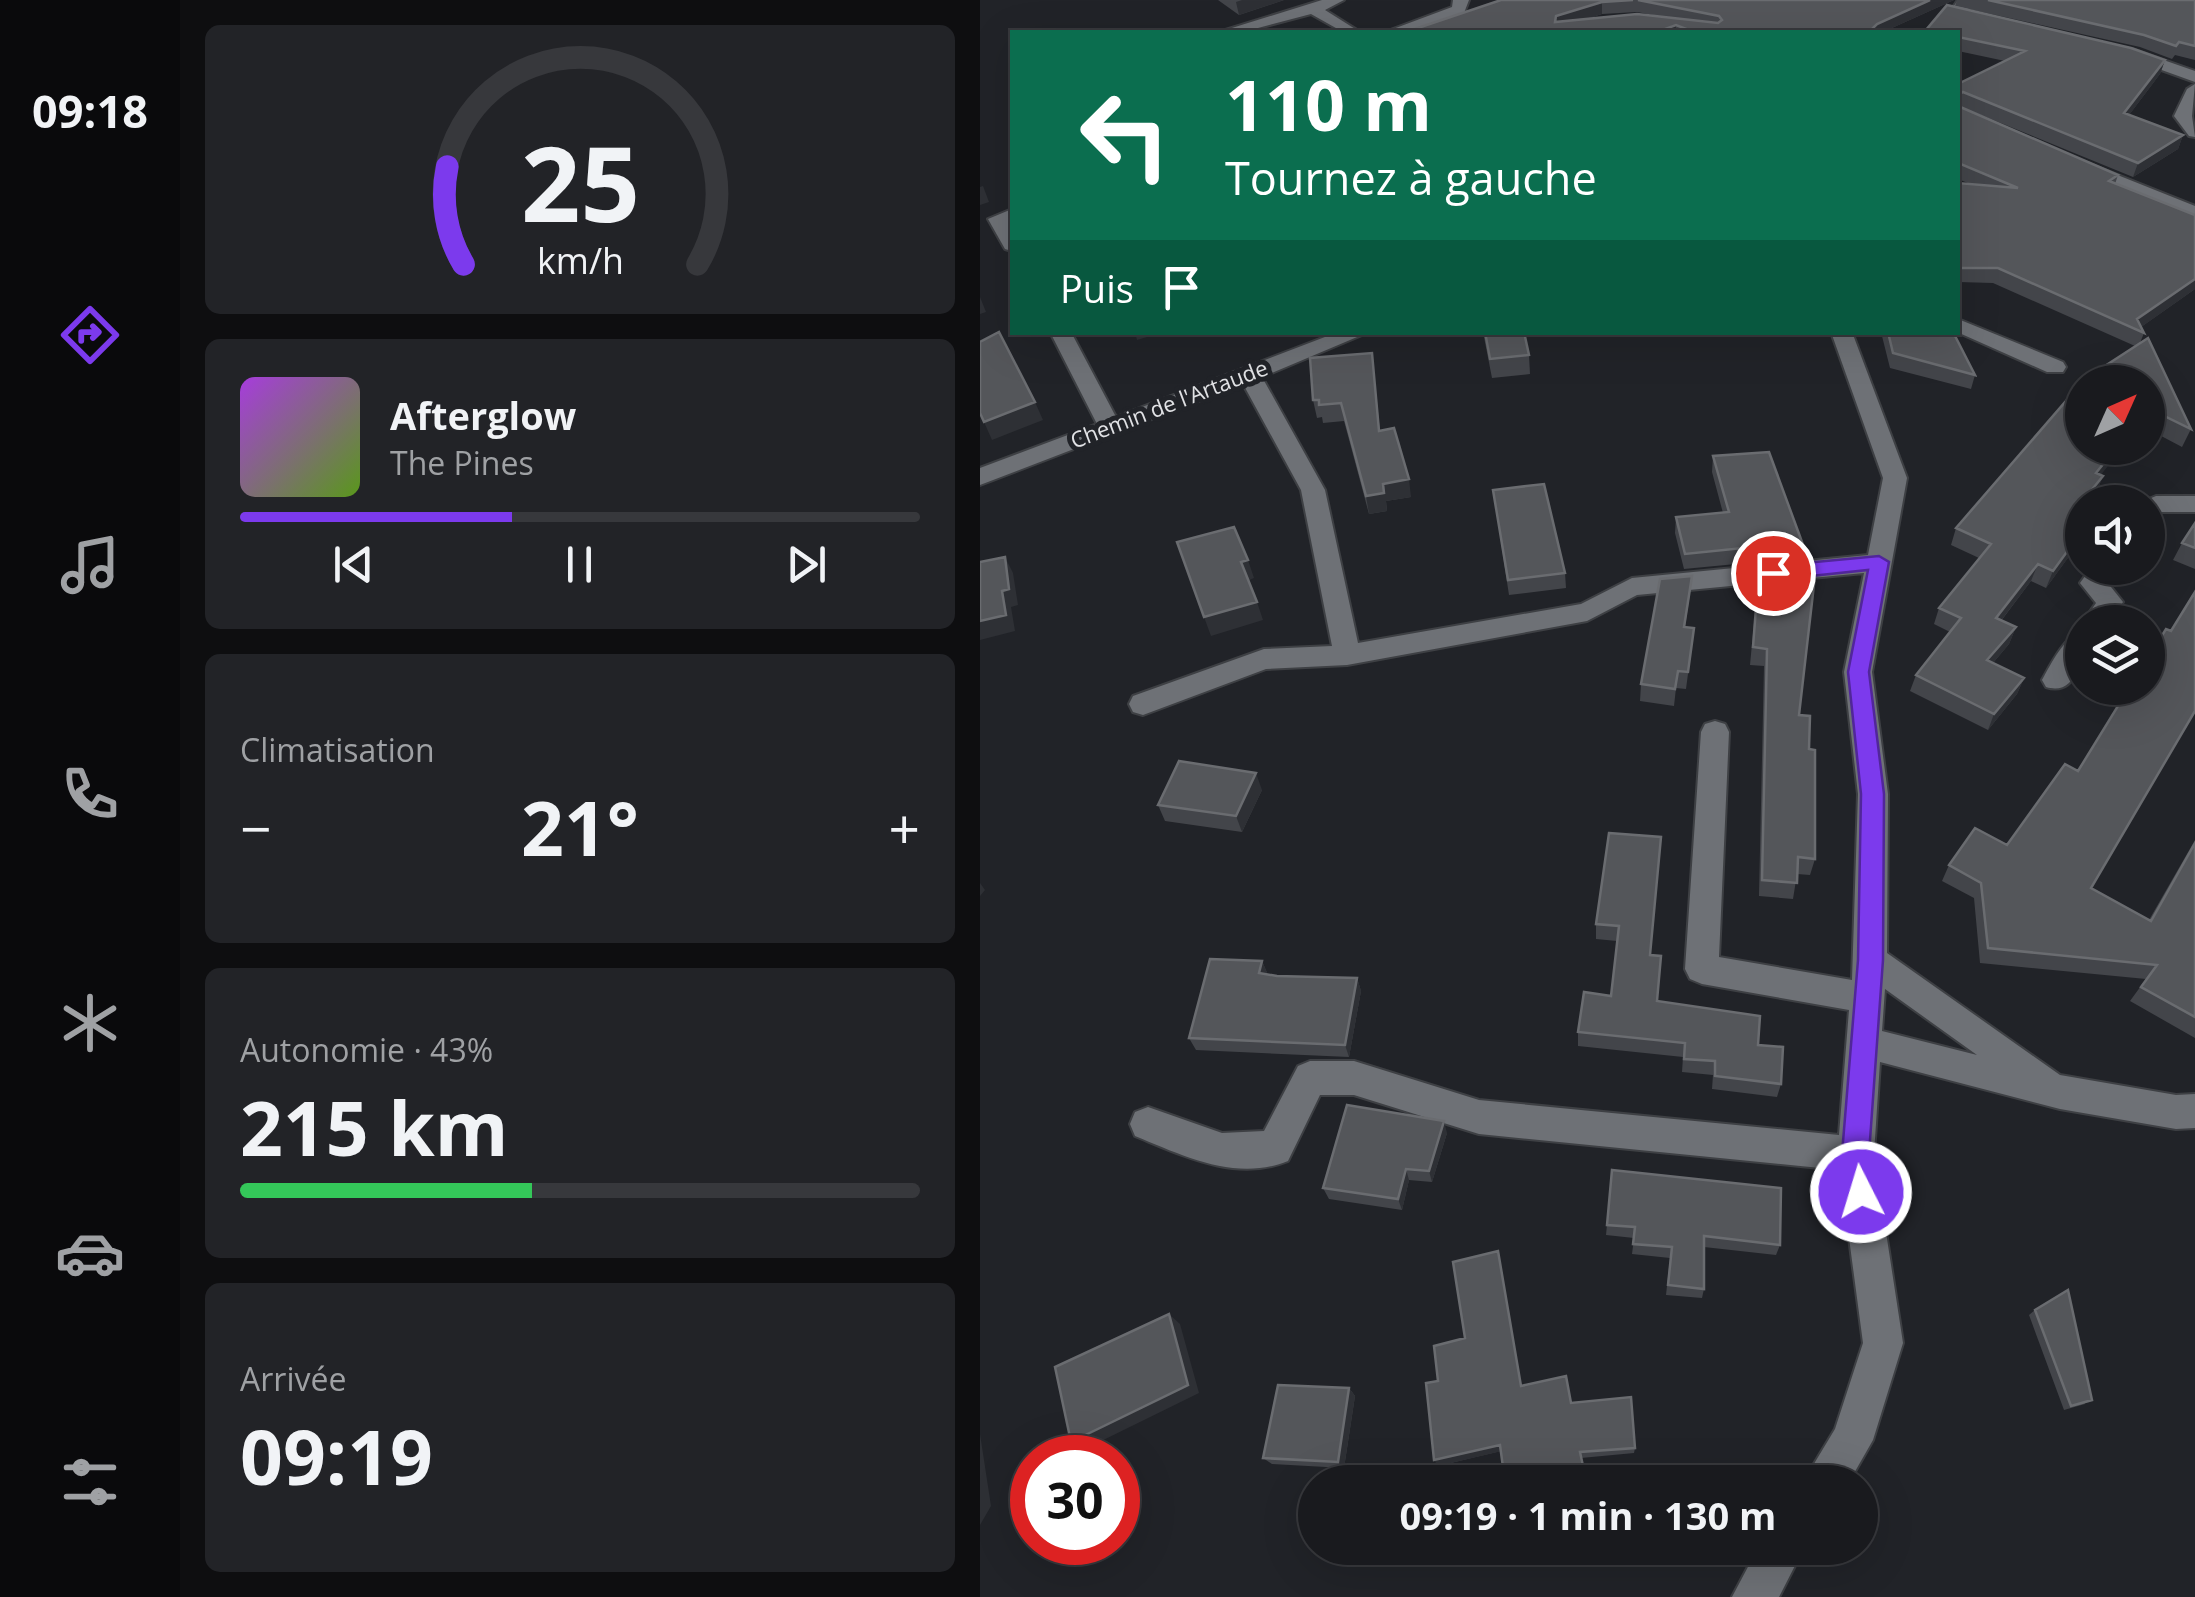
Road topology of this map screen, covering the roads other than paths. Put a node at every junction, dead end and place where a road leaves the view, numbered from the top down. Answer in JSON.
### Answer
{"nodes":[{"id":1,"x":1336,"y":0,"type":"edge"},
{"id":2,"x":1461,"y":0,"type":"edge"},
{"id":3,"x":1313,"y":8,"type":"junction"},
{"id":4,"x":1962,"y":10,"type":"edge"},
{"id":5,"x":1234,"y":30,"type":"edge"},
{"id":6,"x":1350,"y":30,"type":"edge"},
{"id":7,"x":1399,"y":30,"type":"edge"},
{"id":8,"x":1945,"y":30,"type":"edge"},
{"id":9,"x":2115,"y":50,"type":"edge"},
{"id":10,"x":2195,"y":77,"type":"edge"},
{"id":11,"x":2195,"y":89,"type":"edge"},
{"id":12,"x":2195,"y":132,"type":"edge"},
{"id":13,"x":2062,"y":158,"type":"edge"},
{"id":14,"x":2192,"y":207,"type":"edge"},
{"id":15,"x":1010,"y":216,"type":"edge"},
{"id":16,"x":1010,"y":242,"type":"edge"},
{"id":17,"x":1960,"y":325,"type":"edge"},
{"id":18,"x":1062,"y":335,"type":"edge"},
{"id":19,"x":1351,"y":335,"type":"edge"},
{"id":20,"x":1842,"y":335,"type":"edge"},
{"id":21,"x":2055,"y":367,"type":"dead end"},
{"id":22,"x":1248,"y":374,"type":"junction"},
{"id":23,"x":1109,"y":426,"type":"junction"},
{"id":24,"x":980,"y":477,"type":"edge"},
{"id":25,"x":2165,"y":504,"type":"edge"},
{"id":26,"x":2195,"y":504,"type":"edge"},
{"id":27,"x":1879,"y":562,"type":"junction"},
{"id":28,"x":2096,"y":585,"type":"edge"},
{"id":29,"x":2108,"y":605,"type":"edge"},
{"id":30,"x":1347,"y":655,"type":"junction"},
{"id":31,"x":2065,"y":667,"type":"edge"},
{"id":32,"x":2056,"y":680,"type":"dead end"},
{"id":33,"x":1144,"y":704,"type":"dead end"},
{"id":34,"x":1715,"y":732,"type":"dead end"},
{"id":35,"x":1870,"y":960,"type":"junction"},
{"id":36,"x":1866,"y":998,"type":"junction"},
{"id":37,"x":1863,"y":1042,"type":"junction"},
{"id":38,"x":2060,"y":1092,"type":"junction"},
{"id":39,"x":2195,"y":1111,"type":"edge"},
{"id":40,"x":1148,"y":1124,"type":"dead end"},
{"id":41,"x":1856,"y":1154,"type":"junction"},
{"id":42,"x":1835,"y":1465,"type":"edge"},
{"id":43,"x":1772,"y":1565,"type":"edge"},
{"id":44,"x":1754,"y":1597,"type":"edge"}],
"edges":[{"from":1,"to":3,"type":"street"},
{"from":2,"to":7,"type":"street"},
{"from":3,"to":5,"type":"street"},
{"from":3,"to":6,"type":"street"},
{"from":4,"to":8,"type":"street"},
{"from":9,"to":10,"type":"street"},
{"from":11,"to":12,"type":"street"},
{"from":13,"to":14,"type":"street"},
{"from":15,"to":16,"type":"street"},
{"from":17,"to":21,"type":"street"},
{"from":18,"to":23,"type":"street"},
{"from":19,"to":22,"type":"street","name":"Chemin de l'Artaude"},
{"from":20,"to":27,"type":"street"},
{"from":22,"to":23,"type":"street","name":"Chemin de l'Artaude"},
{"from":22,"to":30,"type":"street"},
{"from":23,"to":24,"type":"street","name":"Chemin de l'Artaude"},
{"from":25,"to":26,"type":"street"},
{"from":27,"to":30,"type":"street"},
{"from":27,"to":35,"type":"street"},
{"from":28,"to":29,"type":"street"},
{"from":30,"to":33,"type":"street"},
{"from":31,"to":32,"type":"street"},
{"from":34,"to":36,"type":"street"},
{"from":35,"to":36,"type":"street"},
{"from":35,"to":38,"type":"street"},
{"from":36,"to":37,"type":"street"},
{"from":37,"to":38,"type":"street"},
{"from":37,"to":41,"type":"street"},
{"from":38,"to":39,"type":"street"},
{"from":40,"to":41,"type":"street"},
{"from":41,"to":42,"type":"street"},
{"from":43,"to":44,"type":"street"}]}
